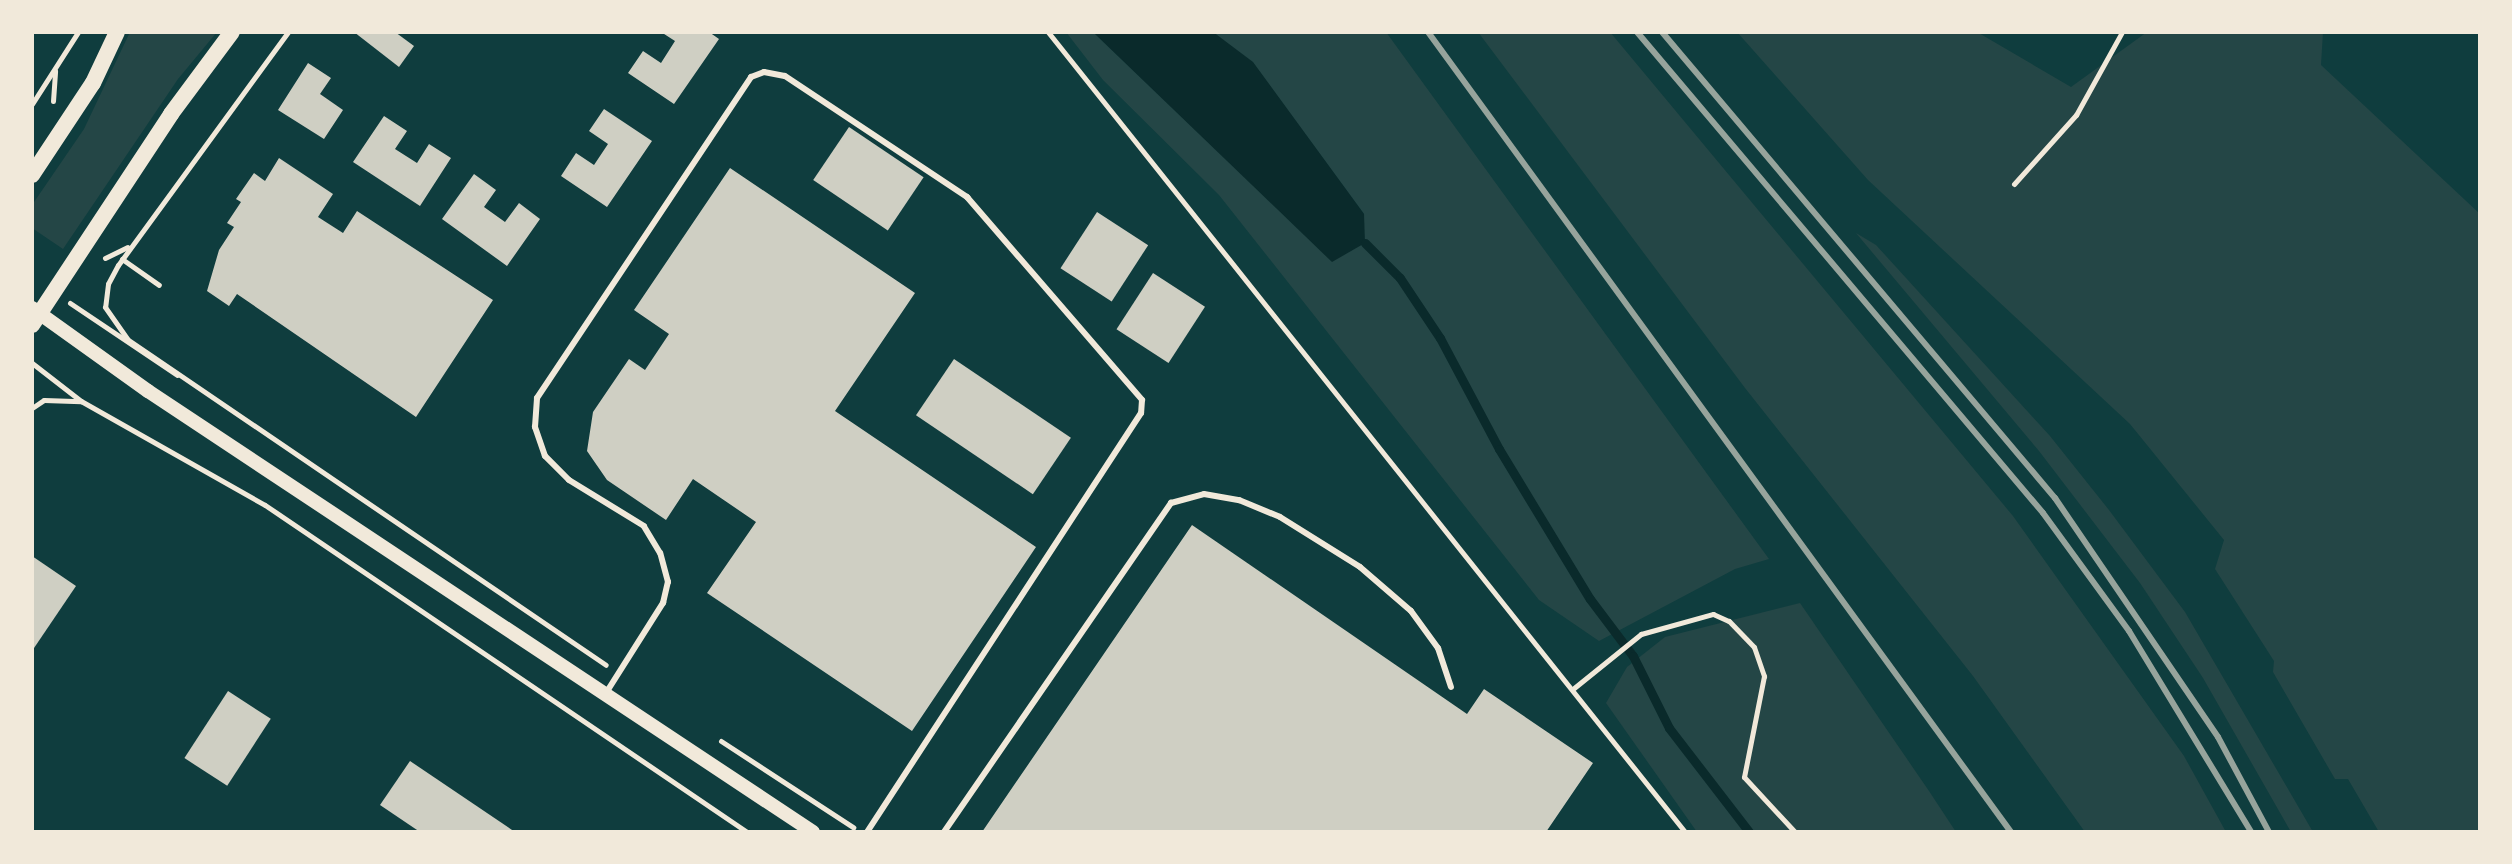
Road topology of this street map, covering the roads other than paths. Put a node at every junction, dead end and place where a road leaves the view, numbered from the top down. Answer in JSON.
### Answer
{"nodes":[{"id":1,"x":117,"y":32,"type":"edge"},
{"id":2,"x":232,"y":32,"type":"edge"},
{"id":3,"x":32,"y":175,"type":"edge"},
{"id":4,"x":35,"y":316,"type":"edge"},
{"id":5,"x":1451,"y":687,"type":"dead end"},
{"id":6,"x":606,"y":693,"type":"junction"},
{"id":7,"x":813,"y":832,"type":"edge"},
{"id":8,"x":864,"y":832,"type":"edge"},
{"id":9,"x":944,"y":832,"type":"edge"}],
"edges":[{"from":1,"to":3,"type":"main road"},
{"from":2,"to":4,"type":"main road"},
{"from":4,"to":6,"type":"street"},
{"from":5,"to":9,"type":"lane"},
{"from":6,"to":7,"type":"street"},
{"from":6,"to":8,"type":"lane"}]}
